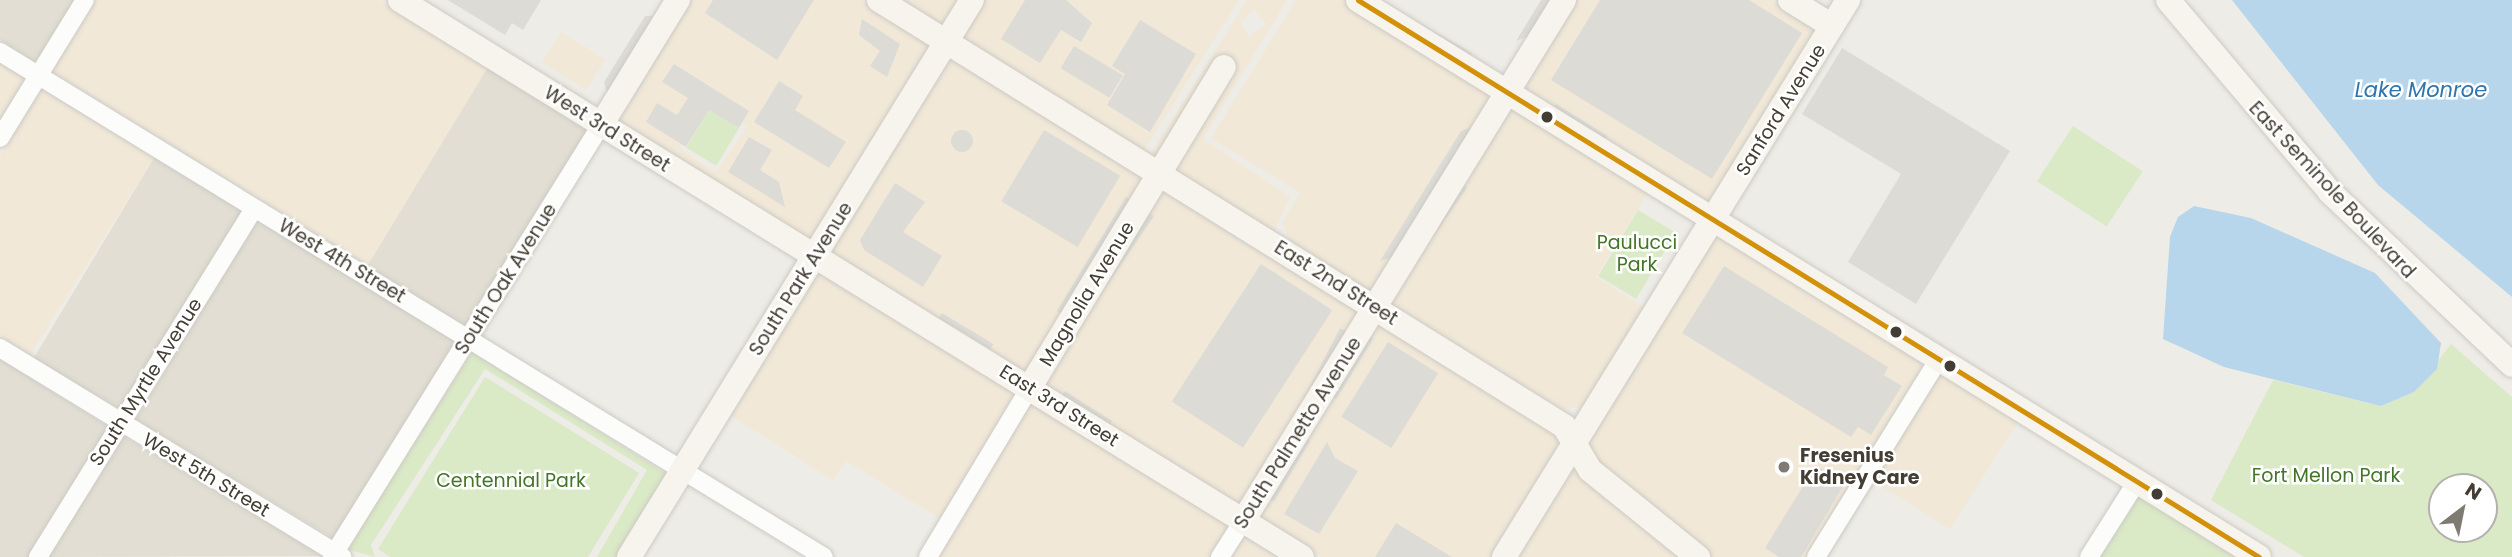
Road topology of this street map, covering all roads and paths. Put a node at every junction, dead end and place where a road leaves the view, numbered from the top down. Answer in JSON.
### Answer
{"nodes":[{"id":1,"x":85,"y":0,"type":"edge"},
{"id":2,"x":400,"y":0,"type":"edge"},
{"id":3,"x":678,"y":0,"type":"edge"},
{"id":4,"x":879,"y":0,"type":"edge"},
{"id":5,"x":972,"y":0,"type":"edge"},
{"id":6,"x":1358,"y":0,"type":"edge"},
{"id":7,"x":1564,"y":0,"type":"edge"},
{"id":8,"x":1790,"y":0,"type":"edge"},
{"id":9,"x":1848,"y":0,"type":"edge"},
{"id":10,"x":2168,"y":0,"type":"edge"},
{"id":11,"x":1832,"y":26,"type":"junction"},
{"id":12,"x":946,"y":42,"type":"junction"},
{"id":13,"x":0,"y":52,"type":"edge"},
{"id":14,"x":1224,"y":67,"type":"dead end"},
{"id":15,"x":38,"y":75,"type":"junction"},
{"id":16,"x":1507,"y":92,"type":"junction"},
{"id":17,"x":601,"y":125,"type":"junction"},
{"id":18,"x":0,"y":138,"type":"edge"},
{"id":19,"x":1160,"y":173,"type":"junction"},
{"id":20,"x":254,"y":208,"type":"junction"},
{"id":21,"x":1713,"y":219,"type":"junction"},
{"id":22,"x":814,"y":257,"type":"junction"},
{"id":23,"x":1376,"y":309,"type":"junction"},
{"id":24,"x":470,"y":339,"type":"junction"},
{"id":25,"x":0,"y":348,"type":"edge"},
{"id":26,"x":1938,"y":359,"type":"junction"},
{"id":27,"x":2512,"y":365,"type":"edge"},
{"id":28,"x":1030,"y":387,"type":"junction"},
{"id":29,"x":121,"y":423,"type":"junction"},
{"id":30,"x":1574,"y":443,"type":"junction"},
{"id":31,"x":682,"y":472,"type":"junction"},
{"id":32,"x":2136,"y":483,"type":"junction"},
{"id":33,"x":1243,"y":521,"type":"junction"},
{"id":34,"x":336,"y":556,"type":"edge"},
{"id":35,"x":38,"y":557,"type":"edge"},
{"id":36,"x":629,"y":557,"type":"edge"},
{"id":37,"x":824,"y":557,"type":"edge"},
{"id":38,"x":928,"y":557,"type":"edge"},
{"id":39,"x":1220,"y":557,"type":"edge"},
{"id":40,"x":1302,"y":557,"type":"edge"},
{"id":41,"x":1504,"y":557,"type":"edge"},
{"id":42,"x":1698,"y":557,"type":"edge"},
{"id":43,"x":1816,"y":557,"type":"edge"},
{"id":44,"x":2089,"y":557,"type":"edge"},
{"id":45,"x":2259,"y":557,"type":"edge"}],
"edges":[{"from":1,"to":15,"type":"street"},
{"from":2,"to":17,"type":"street","name":"West 3rd Street"},
{"from":3,"to":17,"type":"street","name":"South Oak Avenue"},
{"from":4,"to":12,"type":"street","name":"East 2nd Street"},
{"from":5,"to":12,"type":"street","name":"South Park Avenue"},
{"from":6,"to":16,"type":"street"},
{"from":7,"to":16,"type":"street","name":"South Palmetto Avenue"},
{"from":8,"to":11,"type":"street"},
{"from":9,"to":11,"type":"street","name":"Sanford Avenue"},
{"from":10,"to":27,"type":"street","name":"East Seminole Boulevard"},
{"from":11,"to":21,"type":"street","name":"Sanford Avenue"},
{"from":12,"to":19,"type":"street","name":"East 2nd Street"},
{"from":12,"to":22,"type":"street","name":"South Park Avenue"},
{"from":13,"to":15,"type":"street","name":"West 4th Street"},
{"from":14,"to":19,"type":"street","name":"Magnolia Avenue"},
{"from":15,"to":18,"type":"street"},
{"from":15,"to":20,"type":"street","name":"West 4th Street"},
{"from":16,"to":21,"type":"street"},
{"from":16,"to":23,"type":"street","name":"South Palmetto Avenue"},
{"from":17,"to":22,"type":"street","name":"West 3rd Street"},
{"from":17,"to":24,"type":"street","name":"South Oak Avenue"},
{"from":19,"to":23,"type":"street","name":"East 2nd Street"},
{"from":19,"to":28,"type":"street","name":"Magnolia Avenue"},
{"from":20,"to":24,"type":"street","name":"West 4th Street"},
{"from":20,"to":29,"type":"street","name":"South Myrtle Avenue"},
{"from":21,"to":26,"type":"street"},
{"from":21,"to":30,"type":"street","name":"Sanford Avenue"},
{"from":22,"to":28,"type":"street","name":"East 3rd Street"},
{"from":22,"to":31,"type":"street","name":"South Park Avenue"},
{"from":23,"to":30,"type":"street","name":"East 2nd Street"},
{"from":23,"to":33,"type":"street","name":"South Palmetto Avenue"},
{"from":24,"to":31,"type":"street","name":"West 4th Street"},
{"from":24,"to":34,"type":"street","name":"South Oak Avenue"},
{"from":25,"to":29,"type":"street","name":"West 5th Street"},
{"from":26,"to":32,"type":"street"},
{"from":26,"to":43,"type":"street"},
{"from":28,"to":33,"type":"street","name":"East 3rd Street"},
{"from":28,"to":38,"type":"street","name":"Magnolia Avenue"},
{"from":29,"to":34,"type":"street","name":"West 5th Street"},
{"from":29,"to":35,"type":"street","name":"South Myrtle Avenue"},
{"from":30,"to":41,"type":"street","name":"Sanford Avenue"},
{"from":30,"to":42,"type":"street","name":"East 2nd Street"},
{"from":31,"to":36,"type":"street","name":"South Park Avenue"},
{"from":31,"to":37,"type":"street","name":"West 4th Street"},
{"from":32,"to":44,"type":"street"},
{"from":32,"to":45,"type":"street"},
{"from":33,"to":39,"type":"street","name":"South Palmetto Avenue"},
{"from":33,"to":40,"type":"street","name":"East 3rd Street"}]}
